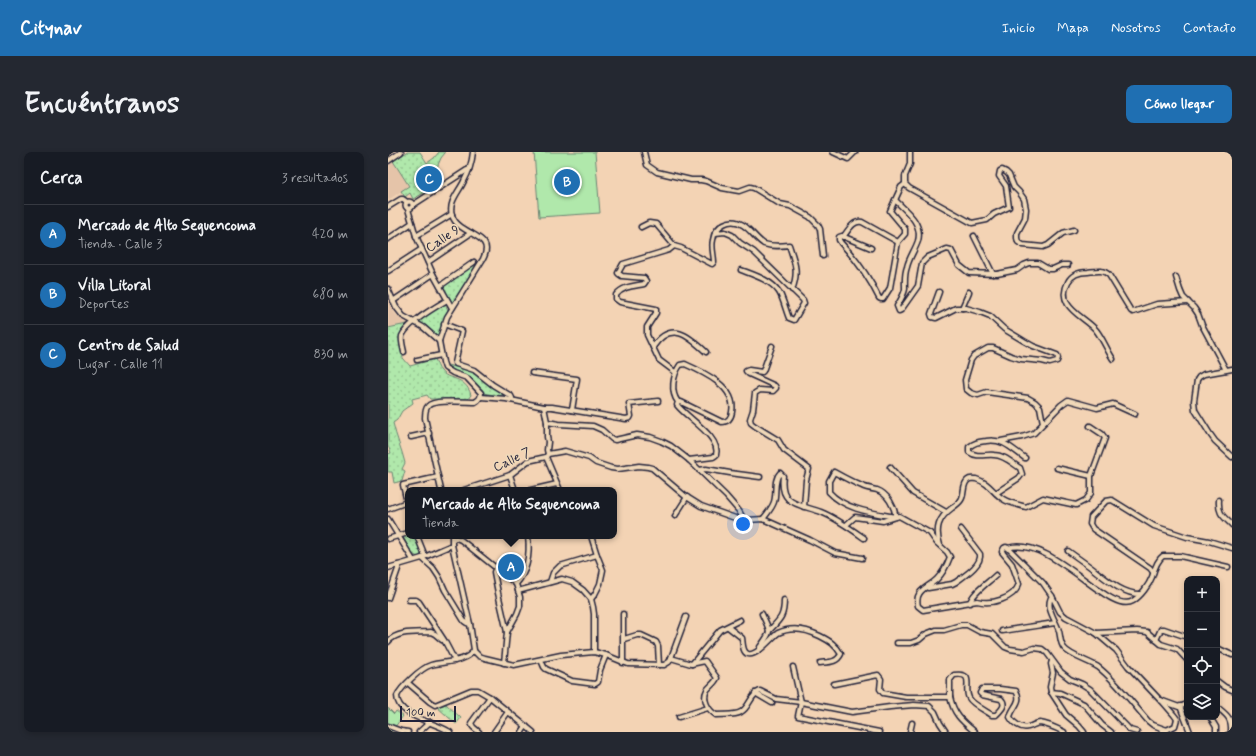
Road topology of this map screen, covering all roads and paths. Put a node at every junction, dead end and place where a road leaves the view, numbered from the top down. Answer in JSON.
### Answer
{"nodes":[{"id":1,"x":401,"y":152,"type":"edge"},
{"id":2,"x":473,"y":152,"type":"edge"},
{"id":3,"x":644,"y":152,"type":"edge"},
{"id":4,"x":833,"y":152,"type":"edge"},
{"id":5,"x":855,"y":152,"type":"edge"},
{"id":6,"x":910,"y":152,"type":"edge"},
{"id":7,"x":388,"y":161,"type":"edge"},
{"id":8,"x":469,"y":170,"type":"junction"},
{"id":9,"x":459,"y":175,"type":"junction"},
{"id":10,"x":464,"y":181,"type":"junction"},
{"id":11,"x":905,"y":184,"type":"junction"},
{"id":12,"x":895,"y":200,"type":"junction"},
{"id":13,"x":407,"y":202,"type":"junction"},
{"id":14,"x":413,"y":205,"type":"junction"},
{"id":15,"x":388,"y":208,"type":"edge"},
{"id":16,"x":408,"y":209,"type":"junction"},
{"id":17,"x":452,"y":214,"type":"junction"},
{"id":18,"x":412,"y":223,"type":"junction"},
{"id":19,"x":641,"y":227,"type":"dead end"},
{"id":20,"x":1074,"y":230,"type":"dead end"},
{"id":21,"x":471,"y":233,"type":"junction"},
{"id":22,"x":715,"y":233,"type":"junction"},
{"id":23,"x":416,"y":236,"type":"junction"},
{"id":24,"x":974,"y":236,"type":"dead end"},
{"id":25,"x":843,"y":237,"type":"junction"},
{"id":26,"x":388,"y":239,"type":"edge"},
{"id":27,"x":898,"y":242,"type":"junction"},
{"id":28,"x":674,"y":246,"type":"junction"},
{"id":29,"x":871,"y":248,"type":"dead end"},
{"id":30,"x":422,"y":249,"type":"junction"},
{"id":31,"x":824,"y":256,"type":"dead end"},
{"id":32,"x":428,"y":262,"type":"junction"},
{"id":33,"x":474,"y":262,"type":"dead end"},
{"id":34,"x":1068,"y":265,"type":"dead end"},
{"id":35,"x":741,"y":270,"type":"dead end"},
{"id":36,"x":388,"y":271,"type":"edge"},
{"id":37,"x":433,"y":274,"type":"junction"},
{"id":38,"x":994,"y":274,"type":"junction"},
{"id":39,"x":1176,"y":277,"type":"dead end"},
{"id":40,"x":440,"y":286,"type":"junction"},
{"id":41,"x":388,"y":289,"type":"edge"},
{"id":42,"x":792,"y":290,"type":"junction"},
{"id":43,"x":939,"y":292,"type":"dead end"},
{"id":44,"x":969,"y":292,"type":"dead end"},
{"id":45,"x":447,"y":300,"type":"junction"},
{"id":46,"x":394,"y":302,"type":"junction"},
{"id":47,"x":1188,"y":302,"type":"junction"},
{"id":48,"x":452,"y":308,"type":"junction"},
{"id":49,"x":962,"y":308,"type":"junction"},
{"id":50,"x":414,"y":322,"type":"junction"},
{"id":51,"x":444,"y":324,"type":"junction"},
{"id":52,"x":439,"y":341,"type":"junction"},
{"id":53,"x":772,"y":346,"type":"dead end"},
{"id":54,"x":653,"y":347,"type":"junction"},
{"id":55,"x":404,"y":352,"type":"dead end"},
{"id":56,"x":706,"y":352,"type":"dead end"},
{"id":57,"x":441,"y":355,"type":"junction"},
{"id":58,"x":1113,"y":359,"type":"dead end"},
{"id":59,"x":417,"y":360,"type":"dead end"},
{"id":60,"x":1232,"y":369,"type":"edge"},
{"id":61,"x":1226,"y":370,"type":"junction"},
{"id":62,"x":532,"y":372,"type":"dead end"},
{"id":63,"x":675,"y":372,"type":"junction"},
{"id":64,"x":481,"y":396,"type":"junction"},
{"id":65,"x":512,"y":400,"type":"junction"},
{"id":66,"x":658,"y":401,"type":"dead end"},
{"id":67,"x":678,"y":402,"type":"junction"},
{"id":68,"x":544,"y":407,"type":"junction"},
{"id":69,"x":572,"y":410,"type":"junction"},
{"id":70,"x":1135,"y":414,"type":"dead end"},
{"id":71,"x":1043,"y":422,"type":"junction"},
{"id":72,"x":547,"y":423,"type":"junction"},
{"id":73,"x":1090,"y":426,"type":"dead end"},
{"id":74,"x":429,"y":434,"type":"junction"},
{"id":75,"x":411,"y":438,"type":"dead end"},
{"id":76,"x":1001,"y":441,"type":"junction"},
{"id":77,"x":547,"y":456,"type":"junction"},
{"id":78,"x":1232,"y":457,"type":"edge"},
{"id":79,"x":1024,"y":458,"type":"dead end"},
{"id":80,"x":698,"y":459,"type":"junction"},
{"id":81,"x":689,"y":460,"type":"junction"},
{"id":82,"x":890,"y":467,"type":"dead end"},
{"id":83,"x":1057,"y":468,"type":"dead end"},
{"id":84,"x":700,"y":470,"type":"junction"},
{"id":85,"x":510,"y":475,"type":"junction"},
{"id":86,"x":1091,"y":476,"type":"junction"},
{"id":87,"x":438,"y":477,"type":"junction"},
{"id":88,"x":760,"y":477,"type":"dead end"},
{"id":89,"x":557,"y":484,"type":"junction"},
{"id":90,"x":441,"y":487,"type":"edge"},
{"id":91,"x":473,"y":487,"type":"edge"},
{"id":92,"x":514,"y":487,"type":"edge"},
{"id":93,"x":544,"y":487,"type":"edge"},
{"id":94,"x":558,"y":487,"type":"edge"},
{"id":95,"x":996,"y":493,"type":"junction"},
{"id":96,"x":405,"y":496,"type":"edge"},
{"id":97,"x":687,"y":497,"type":"junction"},
{"id":98,"x":1218,"y":500,"type":"dead end"},
{"id":99,"x":405,"y":505,"type":"edge"},
{"id":100,"x":804,"y":507,"type":"junction"},
{"id":101,"x":388,"y":509,"type":"edge"},
{"id":102,"x":946,"y":512,"type":"junction"},
{"id":103,"x":674,"y":516,"type":"dead end"},
{"id":104,"x":896,"y":517,"type":"junction"},
{"id":105,"x":743,"y":518,"type":"junction"},
{"id":106,"x":388,"y":519,"type":"edge"},
{"id":107,"x":763,"y":519,"type":"junction"},
{"id":108,"x":846,"y":525,"type":"junction"},
{"id":109,"x":1232,"y":525,"type":"edge"},
{"id":110,"x":961,"y":529,"type":"dead end"},
{"id":111,"x":405,"y":534,"type":"edge"},
{"id":112,"x":397,"y":536,"type":"junction"},
{"id":113,"x":864,"y":538,"type":"dead end"},
{"id":114,"x":388,"y":539,"type":"edge"},
{"id":115,"x":418,"y":539,"type":"edge"},
{"id":116,"x":452,"y":539,"type":"edge"},
{"id":117,"x":458,"y":539,"type":"edge"},
{"id":118,"x":528,"y":539,"type":"edge"},
{"id":119,"x":592,"y":539,"type":"edge"},
{"id":120,"x":452,"y":545,"type":"junction"},
{"id":121,"x":940,"y":546,"type":"junction"},
{"id":122,"x":1008,"y":548,"type":"junction"},
{"id":123,"x":1232,"y":548,"type":"edge"},
{"id":124,"x":1068,"y":551,"type":"dead end"},
{"id":125,"x":597,"y":555,"type":"junction"},
{"id":126,"x":423,"y":557,"type":"junction"},
{"id":127,"x":862,"y":558,"type":"dead end"},
{"id":128,"x":413,"y":560,"type":"junction"},
{"id":129,"x":398,"y":565,"type":"junction"},
{"id":130,"x":496,"y":567,"type":"junction"},
{"id":131,"x":1228,"y":567,"type":"dead end"},
{"id":132,"x":388,"y":568,"type":"edge"},
{"id":133,"x":1153,"y":572,"type":"junction"},
{"id":134,"x":996,"y":575,"type":"dead end"},
{"id":135,"x":550,"y":582,"type":"junction"},
{"id":136,"x":516,"y":584,"type":"junction"},
{"id":137,"x":924,"y":588,"type":"junction"},
{"id":138,"x":518,"y":591,"type":"junction"},
{"id":139,"x":1140,"y":594,"type":"junction"},
{"id":140,"x":1052,"y":596,"type":"junction"},
{"id":141,"x":388,"y":597,"type":"edge"},
{"id":142,"x":591,"y":599,"type":"junction"},
{"id":143,"x":409,"y":600,"type":"dead end"},
{"id":144,"x":784,"y":600,"type":"dead end"},
{"id":145,"x":970,"y":602,"type":"junction"},
{"id":146,"x":623,"y":614,"type":"dead end"},
{"id":147,"x":762,"y":614,"type":"dead end"},
{"id":148,"x":686,"y":617,"type":"dead end"},
{"id":149,"x":740,"y":620,"type":"dead end"},
{"id":150,"x":1055,"y":623,"type":"junction"},
{"id":151,"x":470,"y":624,"type":"junction"},
{"id":152,"x":728,"y":627,"type":"junction"},
{"id":153,"x":769,"y":631,"type":"junction"},
{"id":154,"x":1002,"y":631,"type":"dead end"},
{"id":155,"x":507,"y":632,"type":"junction"},
{"id":156,"x":1096,"y":633,"type":"junction"},
{"id":157,"x":1184,"y":636,"type":"edge"},
{"id":158,"x":624,"y":639,"type":"junction"},
{"id":159,"x":444,"y":640,"type":"junction"},
{"id":160,"x":1156,"y":640,"type":"junction"},
{"id":161,"x":388,"y":642,"type":"edge"},
{"id":162,"x":897,"y":644,"type":"dead end"},
{"id":163,"x":760,"y":649,"type":"junction"},
{"id":164,"x":1220,"y":649,"type":"edge"},
{"id":165,"x":474,"y":651,"type":"junction"},
{"id":166,"x":594,"y":652,"type":"junction"},
{"id":167,"x":1232,"y":654,"type":"edge"},
{"id":168,"x":606,"y":655,"type":"junction"},
{"id":169,"x":1184,"y":657,"type":"edge"},
{"id":170,"x":671,"y":658,"type":"junction"},
{"id":171,"x":455,"y":660,"type":"junction"},
{"id":172,"x":541,"y":660,"type":"junction"},
{"id":173,"x":1052,"y":661,"type":"junction"},
{"id":174,"x":504,"y":663,"type":"junction"},
{"id":175,"x":623,"y":663,"type":"junction"},
{"id":176,"x":820,"y":663,"type":"dead end"},
{"id":177,"x":692,"y":664,"type":"junction"},
{"id":178,"x":659,"y":665,"type":"junction"},
{"id":179,"x":793,"y":667,"type":"dead end"},
{"id":180,"x":408,"y":683,"type":"junction"},
{"id":181,"x":1220,"y":683,"type":"edge"},
{"id":182,"x":834,"y":684,"type":"dead end"},
{"id":183,"x":1232,"y":690,"type":"edge"},
{"id":184,"x":1051,"y":692,"type":"junction"},
{"id":185,"x":755,"y":693,"type":"junction"},
{"id":186,"x":931,"y":696,"type":"junction"},
{"id":187,"x":490,"y":698,"type":"junction"},
{"id":188,"x":950,"y":698,"type":"junction"},
{"id":189,"x":1160,"y":700,"type":"junction"},
{"id":190,"x":772,"y":702,"type":"dead end"},
{"id":191,"x":801,"y":702,"type":"junction"},
{"id":192,"x":1184,"y":705,"type":"edge"},
{"id":193,"x":929,"y":706,"type":"junction"},
{"id":194,"x":1180,"y":706,"type":"junction"},
{"id":195,"x":708,"y":708,"type":"junction"},
{"id":196,"x":1220,"y":710,"type":"edge"},
{"id":197,"x":508,"y":712,"type":"junction"},
{"id":198,"x":679,"y":717,"type":"dead end"},
{"id":199,"x":1212,"y":720,"type":"edge"},
{"id":200,"x":430,"y":722,"type":"junction"},
{"id":201,"x":912,"y":723,"type":"dead end"},
{"id":202,"x":388,"y":726,"type":"edge"},
{"id":203,"x":526,"y":726,"type":"junction"},
{"id":204,"x":1165,"y":731,"type":"edge"},
{"id":205,"x":408,"y":732,"type":"edge"},
{"id":206,"x":419,"y":732,"type":"edge"},
{"id":207,"x":450,"y":732,"type":"edge"},
{"id":208,"x":479,"y":732,"type":"edge"},
{"id":209,"x":494,"y":732,"type":"edge"},
{"id":210,"x":522,"y":732,"type":"edge"},
{"id":211,"x":533,"y":732,"type":"edge"},
{"id":212,"x":879,"y":732,"type":"edge"},
{"id":213,"x":910,"y":732,"type":"edge"},
{"id":214,"x":946,"y":732,"type":"edge"},
{"id":215,"x":975,"y":732,"type":"edge"},
{"id":216,"x":1064,"y":732,"type":"edge"},
{"id":217,"x":1084,"y":732,"type":"edge"},
{"id":218,"x":1111,"y":732,"type":"edge"},
{"id":219,"x":1137,"y":732,"type":"edge"},
{"id":220,"x":1190,"y":732,"type":"edge"},
{"id":221,"x":1216,"y":732,"type":"edge"},
{"id":222,"x":1231,"y":732,"type":"edge"}],
"edges":[{"from":1,"to":7,"type":"street"},
{"from":2,"to":8,"type":"street"},
{"from":3,"to":31,"type":"street"},
{"from":4,"to":5,"type":"street"},
{"from":6,"to":11,"type":"street"},
{"from":8,"to":9,"type":"street"},
{"from":8,"to":10,"type":"street"},
{"from":9,"to":10,"type":"street"},
{"from":9,"to":14,"type":"street"},
{"from":10,"to":17,"type":"street"},
{"from":11,"to":12,"type":"street"},
{"from":11,"to":20,"type":"street"},
{"from":12,"to":27,"type":"street"},
{"from":12,"to":38,"type":"street"},
{"from":13,"to":14,"type":"street"},
{"from":13,"to":15,"type":"street"},
{"from":13,"to":16,"type":"street"},
{"from":14,"to":16,"type":"street"},
{"from":16,"to":18,"type":"street"},
{"from":17,"to":21,"type":"street"},
{"from":17,"to":23,"type":"street"},
{"from":18,"to":23,"type":"street"},
{"from":18,"to":26,"type":"street"},
{"from":19,"to":28,"type":"street"},
{"from":21,"to":32,"type":"street","name":"Calle 9"},
{"from":21,"to":48,"type":"street"},
{"from":22,"to":28,"type":"street"},
{"from":22,"to":42,"type":"street"},
{"from":22,"to":42,"type":"street"},
{"from":23,"to":30,"type":"street"},
{"from":24,"to":38,"type":"street"},
{"from":25,"to":27,"type":"street"},
{"from":25,"to":27,"type":"street"},
{"from":25,"to":29,"type":"street"},
{"from":28,"to":54,"type":"street"},
{"from":30,"to":32,"type":"street"},
{"from":30,"to":36,"type":"street"},
{"from":32,"to":37,"type":"street"},
{"from":33,"to":40,"type":"street"},
{"from":34,"to":38,"type":"street"},
{"from":35,"to":42,"type":"street"},
{"from":37,"to":40,"type":"street"},
{"from":37,"to":46,"type":"street"},
{"from":39,"to":47,"type":"street"},
{"from":40,"to":45,"type":"street"},
{"from":41,"to":46,"type":"street"},
{"from":43,"to":49,"type":"street"},
{"from":44,"to":49,"type":"street"},
{"from":45,"to":48,"type":"street"},
{"from":45,"to":50,"type":"street"},
{"from":46,"to":50,"type":"street"},
{"from":47,"to":58,"type":"street"},
{"from":47,"to":61,"type":"street"},
{"from":48,"to":51,"type":"street"},
{"from":49,"to":71,"type":"street"},
{"from":50,"to":52,"type":"street"},
{"from":50,"to":55,"type":"street"},
{"from":51,"to":52,"type":"street"},
{"from":51,"to":65,"type":"street"},
{"from":52,"to":57,"type":"street"},
{"from":53,"to":100,"type":"street"},
{"from":54,"to":56,"type":"street"},
{"from":54,"to":63,"type":"street"},
{"from":57,"to":59,"type":"street"},
{"from":57,"to":64,"type":"street"},
{"from":60,"to":61,"type":"street"},
{"from":61,"to":78,"type":"street"},
{"from":62,"to":69,"type":"street"},
{"from":63,"to":67,"type":"street"},
{"from":63,"to":67,"type":"street"},
{"from":64,"to":65,"type":"street"},
{"from":64,"to":74,"type":"street"},
{"from":65,"to":68,"type":"street"},
{"from":66,"to":69,"type":"street"},
{"from":67,"to":80,"type":"street"},
{"from":68,"to":69,"type":"street"},
{"from":68,"to":72,"type":"street"},
{"from":70,"to":71,"type":"street"},
{"from":71,"to":76,"type":"street"},
{"from":72,"to":77,"type":"street"},
{"from":72,"to":81,"type":"street"},
{"from":73,"to":86,"type":"street"},
{"from":74,"to":75,"type":"street"},
{"from":74,"to":87,"type":"street"},
{"from":76,"to":79,"type":"street"},
{"from":76,"to":95,"type":"street"},
{"from":77,"to":85,"type":"street","name":"Calle 7"},
{"from":77,"to":89,"type":"street"},
{"from":77,"to":97,"type":"street","name":"Calle 7"},
{"from":80,"to":81,"type":"street"},
{"from":80,"to":84,"type":"street"},
{"from":81,"to":84,"type":"street"},
{"from":82,"to":102,"type":"street"},
{"from":83,"to":86,"type":"street"},
{"from":84,"to":88,"type":"street"},
{"from":84,"to":105,"type":"street"},
{"from":85,"to":91,"type":"street","name":"Calle 7"},
{"from":85,"to":92,"type":"street"},
{"from":86,"to":95,"type":"street"},
{"from":87,"to":90,"type":"street"},
{"from":87,"to":96,"type":"street"},
{"from":89,"to":93,"type":"street"},
{"from":89,"to":94,"type":"street"},
{"from":95,"to":102,"type":"street"},
{"from":97,"to":103,"type":"street"},
{"from":97,"to":105,"type":"street","name":"Calle 7"},
{"from":98,"to":109,"type":"street"},
{"from":99,"to":101,"type":"street"},
{"from":100,"to":107,"type":"street"},
{"from":100,"to":108,"type":"street"},
{"from":102,"to":121,"type":"street"},
{"from":104,"to":104,"type":"street"},
{"from":104,"to":108,"type":"street"},
{"from":104,"to":121,"type":"street"},
{"from":105,"to":107,"type":"street","name":"Calle 7"},
{"from":106,"to":112,"type":"street"},
{"from":107,"to":127,"type":"street"},
{"from":108,"to":113,"type":"street"},
{"from":110,"to":137,"type":"street"},
{"from":111,"to":112,"type":"street"},
{"from":112,"to":114,"type":"street"},
{"from":112,"to":128,"type":"street"},
{"from":115,"to":126,"type":"street"},
{"from":116,"to":120,"type":"street"},
{"from":117,"to":130,"type":"street"},
{"from":118,"to":136,"type":"street"},
{"from":119,"to":125,"type":"street"},
{"from":120,"to":126,"type":"street"},
{"from":120,"to":151,"type":"street"},
{"from":121,"to":137,"type":"street"},
{"from":122,"to":139,"type":"street"},
{"from":122,"to":140,"type":"street"},
{"from":122,"to":145,"type":"street"},
{"from":123,"to":133,"type":"street"},
{"from":124,"to":139,"type":"street"},
{"from":125,"to":135,"type":"street"},
{"from":125,"to":142,"type":"street"},
{"from":126,"to":128,"type":"street"},
{"from":126,"to":151,"type":"street"},
{"from":128,"to":129,"type":"street"},
{"from":129,"to":132,"type":"street"},
{"from":129,"to":141,"type":"street"},
{"from":130,"to":136,"type":"street"},
{"from":130,"to":155,"type":"street"},
{"from":131,"to":133,"type":"street"},
{"from":133,"to":139,"type":"street"},
{"from":134,"to":145,"type":"street"},
{"from":135,"to":138,"type":"street"},
{"from":135,"to":142,"type":"street"},
{"from":136,"to":138,"type":"street"},
{"from":137,"to":145,"type":"street"},
{"from":138,"to":155,"type":"street"},
{"from":140,"to":150,"type":"street"},
{"from":140,"to":156,"type":"street"},
{"from":142,"to":166,"type":"street"},
{"from":143,"to":159,"type":"street"},
{"from":144,"to":153,"type":"street"},
{"from":146,"to":158,"type":"street"},
{"from":147,"to":153,"type":"street"},
{"from":148,"to":170,"type":"street"},
{"from":149,"to":152,"type":"street"},
{"from":150,"to":154,"type":"street"},
{"from":150,"to":204,"type":"street"},
{"from":151,"to":165,"type":"street"},
{"from":152,"to":163,"type":"street"},
{"from":152,"to":177,"type":"street"},
{"from":153,"to":163,"type":"street"},
{"from":155,"to":174,"type":"street"},
{"from":156,"to":160,"type":"street"},
{"from":156,"to":189,"type":"street"},
{"from":157,"to":160,"type":"street"},
{"from":158,"to":175,"type":"street"},
{"from":158,"to":178,"type":"street"},
{"from":159,"to":161,"type":"street"},
{"from":159,"to":171,"type":"street"},
{"from":160,"to":169,"type":"street"},
{"from":162,"to":173,"type":"street"},
{"from":163,"to":176,"type":"street"},
{"from":164,"to":167,"type":"street"},
{"from":165,"to":171,"type":"street"},
{"from":165,"to":174,"type":"street"},
{"from":166,"to":168,"type":"street"},
{"from":166,"to":172,"type":"street"},
{"from":168,"to":172,"type":"street"},
{"from":168,"to":175,"type":"street"},
{"from":170,"to":177,"type":"street"},
{"from":170,"to":178,"type":"street"},
{"from":171,"to":180,"type":"street"},
{"from":172,"to":174,"type":"street"},
{"from":173,"to":184,"type":"street"},
{"from":173,"to":219,"type":"street"},
{"from":175,"to":178,"type":"street"},
{"from":177,"to":195,"type":"street"},
{"from":179,"to":191,"type":"street"},
{"from":180,"to":187,"type":"street"},
{"from":180,"to":200,"type":"street"},
{"from":181,"to":183,"type":"street"},
{"from":182,"to":186,"type":"street"},
{"from":184,"to":217,"type":"street"},
{"from":184,"to":218,"type":"street"},
{"from":185,"to":190,"type":"street"},
{"from":185,"to":191,"type":"street"},
{"from":185,"to":195,"type":"street"},
{"from":186,"to":188,"type":"street"},
{"from":186,"to":193,"type":"street"},
{"from":187,"to":197,"type":"street"},
{"from":187,"to":208,"type":"street"},
{"from":188,"to":215,"type":"street"},
{"from":188,"to":216,"type":"street"},
{"from":189,"to":194,"type":"street"},
{"from":189,"to":204,"type":"street"},
{"from":191,"to":193,"type":"street"},
{"from":191,"to":212,"type":"street"},
{"from":192,"to":194,"type":"street"},
{"from":193,"to":214,"type":"street"},
{"from":194,"to":220,"type":"street"},
{"from":195,"to":198,"type":"street"},
{"from":196,"to":222,"type":"street"},
{"from":197,"to":203,"type":"street"},
{"from":197,"to":209,"type":"street"},
{"from":199,"to":221,"type":"street"},
{"from":200,"to":206,"type":"street"},
{"from":200,"to":207,"type":"street"},
{"from":201,"to":213,"type":"street"},
{"from":202,"to":205,"type":"street"},
{"from":203,"to":210,"type":"street"},
{"from":203,"to":211,"type":"street"}]}
